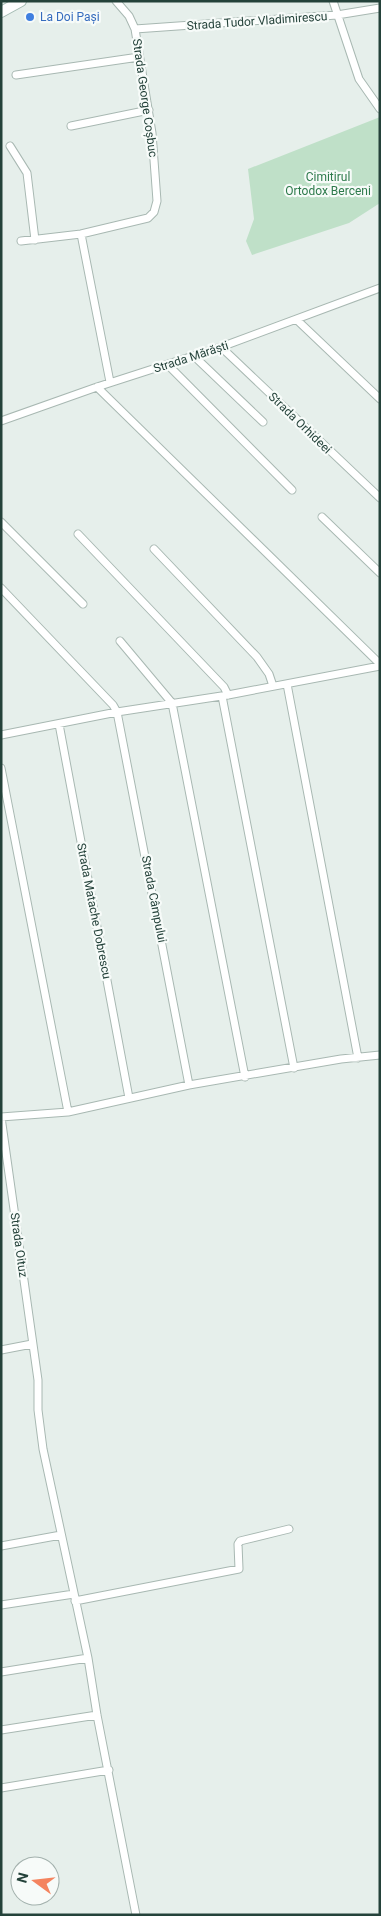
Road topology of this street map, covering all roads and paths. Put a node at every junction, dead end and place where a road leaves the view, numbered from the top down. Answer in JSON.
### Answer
{"nodes":[{"id":1,"x":21,"y":1,"type":"edge"},
{"id":2,"x":116,"y":1,"type":"edge"},
{"id":3,"x":333,"y":1,"type":"edge"},
{"id":4,"x":380,"y":8,"type":"edge"},
{"id":5,"x":1,"y":12,"type":"edge"},
{"id":6,"x":337,"y":15,"type":"junction"},
{"id":7,"x":135,"y":29,"type":"junction"},
{"id":8,"x":139,"y":57,"type":"junction"},
{"id":9,"x":16,"y":75,"type":"dead end"},
{"id":10,"x":380,"y":109,"type":"edge"},
{"id":11,"x":149,"y":110,"type":"junction"},
{"id":12,"x":71,"y":126,"type":"dead end"},
{"id":13,"x":10,"y":146,"type":"dead end"},
{"id":14,"x":81,"y":234,"type":"junction"},
{"id":15,"x":35,"y":240,"type":"junction"},
{"id":16,"x":21,"y":241,"type":"dead end"},
{"id":17,"x":380,"y":288,"type":"edge"},
{"id":18,"x":297,"y":320,"type":"junction"},
{"id":19,"x":221,"y":347,"type":"junction"},
{"id":20,"x":194,"y":357,"type":"junction"},
{"id":21,"x":168,"y":365,"type":"junction"},
{"id":22,"x":110,"y":382,"type":"junction"},
{"id":23,"x":97,"y":387,"type":"junction"},
{"id":24,"x":380,"y":400,"type":"edge"},
{"id":25,"x":1,"y":421,"type":"edge"},
{"id":26,"x":263,"y":422,"type":"dead end"},
{"id":27,"x":292,"y":490,"type":"dead end"},
{"id":28,"x":380,"y":498,"type":"edge"},
{"id":29,"x":322,"y":517,"type":"dead end"},
{"id":30,"x":1,"y":522,"type":"edge"},
{"id":31,"x":78,"y":534,"type":"dead end"},
{"id":32,"x":154,"y":549,"type":"dead end"},
{"id":33,"x":380,"y":573,"type":"edge"},
{"id":34,"x":1,"y":588,"type":"edge"},
{"id":35,"x":83,"y":604,"type":"dead end"},
{"id":36,"x":120,"y":641,"type":"dead end"},
{"id":37,"x":380,"y":665,"type":"edge"},
{"id":38,"x":287,"y":684,"type":"junction"},
{"id":39,"x":273,"y":686,"type":"junction"},
{"id":40,"x":225,"y":695,"type":"junction"},
{"id":41,"x":172,"y":702,"type":"junction"},
{"id":42,"x":118,"y":712,"type":"junction"},
{"id":43,"x":59,"y":724,"type":"junction"},
{"id":44,"x":1,"y":735,"type":"edge"},
{"id":45,"x":1,"y":768,"type":"edge"},
{"id":46,"x":380,"y":1055,"type":"edge"},
{"id":47,"x":358,"y":1058,"type":"junction"},
{"id":48,"x":294,"y":1068,"type":"junction"},
{"id":49,"x":245,"y":1077,"type":"junction"},
{"id":50,"x":190,"y":1085,"type":"junction"},
{"id":51,"x":130,"y":1098,"type":"junction"},
{"id":52,"x":68,"y":1112,"type":"junction"},
{"id":53,"x":2,"y":1121,"type":"edge"},
{"id":54,"x":5,"y":1174,"type":"edge"},
{"id":55,"x":32,"y":1344,"type":"junction"},
{"id":56,"x":1,"y":1350,"type":"edge"},
{"id":57,"x":289,"y":1529,"type":"dead end"},
{"id":58,"x":61,"y":1535,"type":"junction"},
{"id":59,"x":1,"y":1546,"type":"edge"},
{"id":60,"x":74,"y":1597,"type":"junction"},
{"id":61,"x":1,"y":1606,"type":"edge"},
{"id":62,"x":88,"y":1658,"type":"junction"},
{"id":63,"x":1,"y":1672,"type":"edge"},
{"id":64,"x":97,"y":1715,"type":"junction"},
{"id":65,"x":1,"y":1730,"type":"edge"},
{"id":66,"x":109,"y":1770,"type":"junction"},
{"id":67,"x":1,"y":1788,"type":"edge"},
{"id":68,"x":136,"y":1915,"type":"edge"}],
"edges":[{"from":1,"to":5,"type":"main road"},
{"from":2,"to":7,"type":"street","name":"Strada George Coșbuc"},
{"from":3,"to":6,"type":"street"},
{"from":4,"to":6,"type":"street","name":"Strada Tudor Vladimirescu"},
{"from":6,"to":7,"type":"street","name":"Strada Tudor Vladimirescu"},
{"from":6,"to":10,"type":"street"},
{"from":7,"to":8,"type":"street","name":"Strada George Coșbuc"},
{"from":8,"to":9,"type":"street"},
{"from":8,"to":11,"type":"street","name":"Strada George Coșbuc"},
{"from":11,"to":12,"type":"street"},
{"from":11,"to":14,"type":"street","name":"Strada George Coșbuc"},
{"from":13,"to":15,"type":"street"},
{"from":14,"to":15,"type":"street","name":"Strada George Coșbuc"},
{"from":14,"to":22,"type":"street"},
{"from":15,"to":16,"type":"street","name":"Strada George Coșbuc"},
{"from":17,"to":18,"type":"street","name":"Strada Mărăști"},
{"from":18,"to":19,"type":"street","name":"Strada Mărăști"},
{"from":18,"to":24,"type":"street"},
{"from":19,"to":20,"type":"street","name":"Strada Mărăști"},
{"from":19,"to":28,"type":"street","name":"Strada Orhideei"},
{"from":20,"to":21,"type":"street","name":"Strada Mărăști"},
{"from":20,"to":26,"type":"street"},
{"from":21,"to":22,"type":"street","name":"Strada Mărăști"},
{"from":21,"to":27,"type":"street"},
{"from":22,"to":23,"type":"street","name":"Strada Mărăști"},
{"from":23,"to":25,"type":"street","name":"Strada Mărăști"},
{"from":23,"to":37,"type":"street"},
{"from":29,"to":33,"type":"street"},
{"from":30,"to":35,"type":"street"},
{"from":31,"to":40,"type":"street"},
{"from":32,"to":39,"type":"street"},
{"from":34,"to":42,"type":"street"},
{"from":36,"to":41,"type":"street"},
{"from":37,"to":38,"type":"street"},
{"from":38,"to":39,"type":"street"},
{"from":38,"to":47,"type":"street"},
{"from":39,"to":40,"type":"street"},
{"from":40,"to":41,"type":"street"},
{"from":40,"to":48,"type":"street"},
{"from":41,"to":42,"type":"street"},
{"from":41,"to":49,"type":"street"},
{"from":42,"to":43,"type":"street"},
{"from":42,"to":50,"type":"street","name":"Strada Câmpului"},
{"from":43,"to":44,"type":"street"},
{"from":43,"to":51,"type":"street","name":"Strada Matache Dobrescu"},
{"from":45,"to":52,"type":"street"},
{"from":46,"to":47,"type":"street"},
{"from":47,"to":48,"type":"street"},
{"from":48,"to":49,"type":"street"},
{"from":49,"to":50,"type":"street"},
{"from":50,"to":51,"type":"street"},
{"from":51,"to":52,"type":"street"},
{"from":52,"to":53,"type":"street"},
{"from":53,"to":54,"type":"street","name":"Strada Oituz"},
{"from":54,"to":55,"type":"street","name":"Strada Oituz"},
{"from":55,"to":56,"type":"street"},
{"from":55,"to":58,"type":"street","name":"Strada Oituz"},
{"from":57,"to":60,"type":"street"},
{"from":58,"to":59,"type":"street"},
{"from":58,"to":60,"type":"street","name":"Strada Oituz"},
{"from":60,"to":61,"type":"street"},
{"from":60,"to":62,"type":"street","name":"Strada Oituz"},
{"from":62,"to":63,"type":"street"},
{"from":62,"to":64,"type":"street","name":"Strada Oituz"},
{"from":64,"to":65,"type":"street"},
{"from":64,"to":66,"type":"street","name":"Strada Oituz"},
{"from":66,"to":67,"type":"street"},
{"from":66,"to":68,"type":"street","name":"Strada Oituz"}]}
